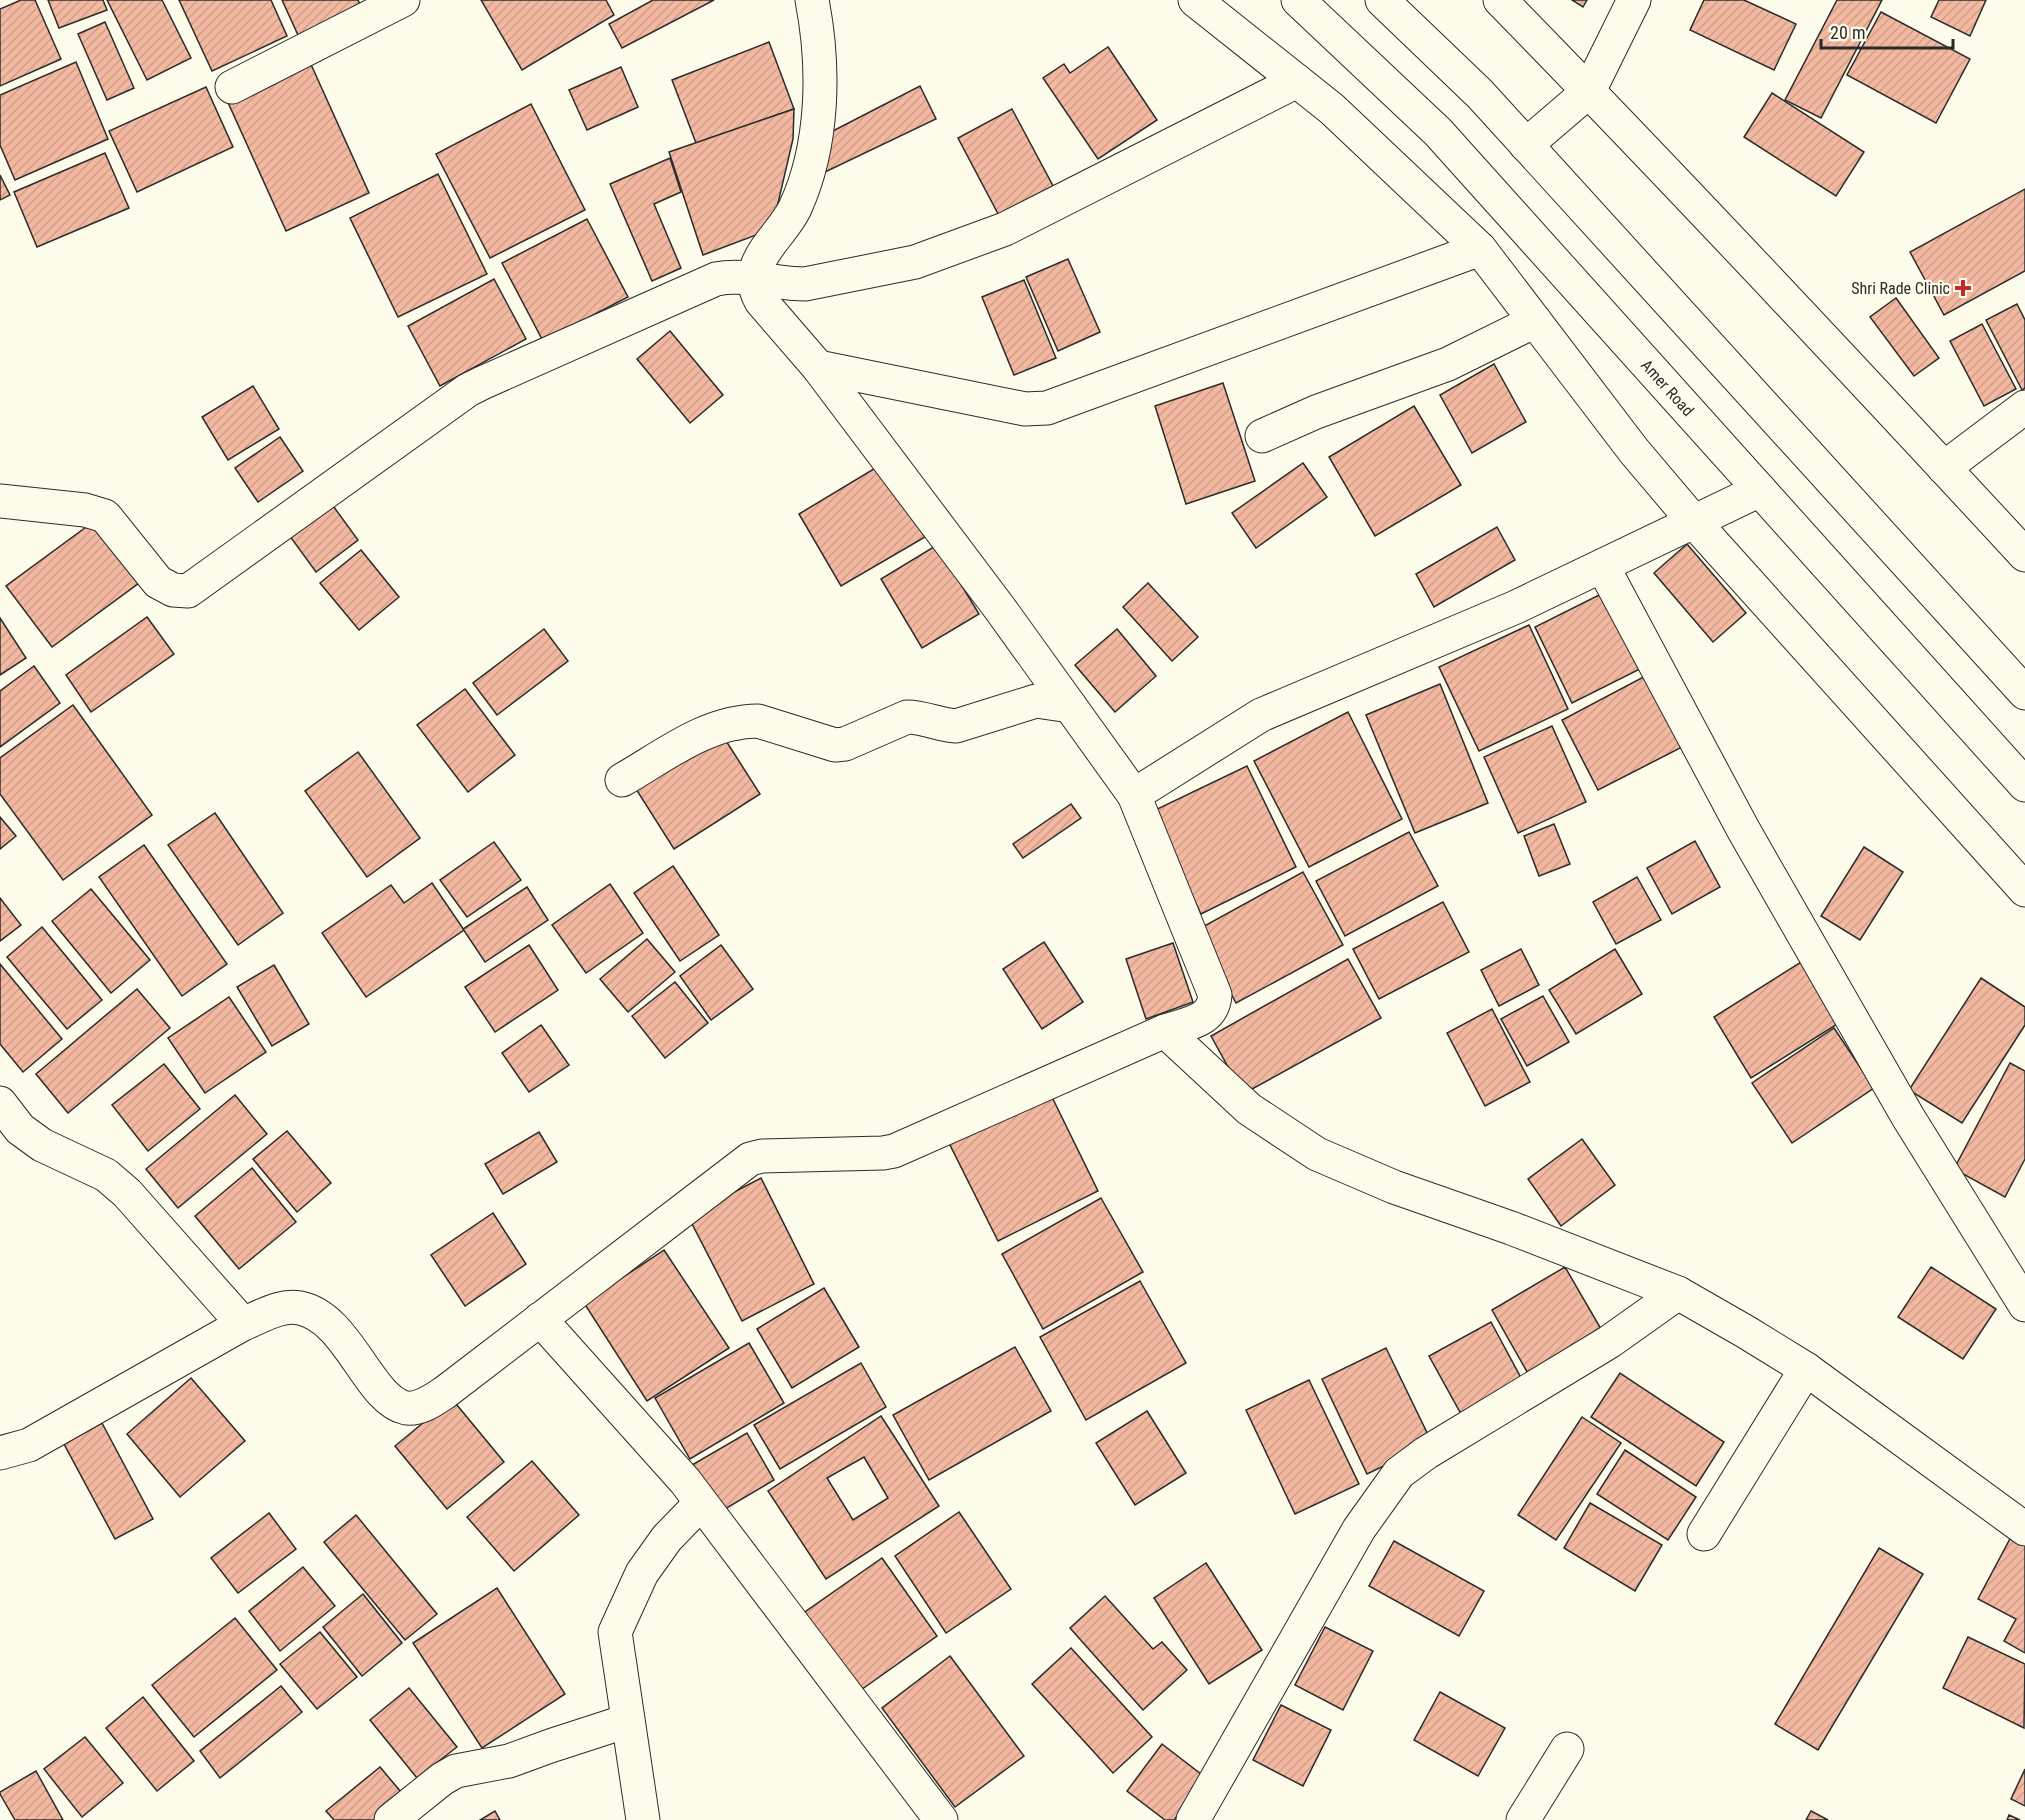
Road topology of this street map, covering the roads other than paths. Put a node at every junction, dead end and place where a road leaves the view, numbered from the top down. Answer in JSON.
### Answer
{"nodes":[{"id":1,"x":403,"y":0,"type":"edge"},
{"id":2,"x":812,"y":0,"type":"edge"},
{"id":3,"x":1196,"y":0,"type":"edge"},
{"id":4,"x":1298,"y":0,"type":"edge"},
{"id":5,"x":1382,"y":0,"type":"edge"},
{"id":6,"x":1500,"y":0,"type":"edge"},
{"id":7,"x":1634,"y":0,"type":"edge"},
{"id":8,"x":1297,"y":81,"type":"junction"},
{"id":9,"x":232,"y":87,"type":"dead end"},
{"id":10,"x":1589,"y":91,"type":"junction"},
{"id":11,"x":1526,"y":145,"type":"junction"},
{"id":12,"x":1480,"y":249,"type":"junction"},
{"id":13,"x":755,"y":278,"type":"junction"},
{"id":14,"x":1535,"y":321,"type":"junction"},
{"id":15,"x":818,"y":367,"type":"junction"},
{"id":16,"x":2025,"y":407,"type":"edge"},
{"id":17,"x":1262,"y":436,"type":"dead end"},
{"id":18,"x":1944,"y":468,"type":"junction"},
{"id":19,"x":1760,"y":490,"type":"junction"},
{"id":20,"x":0,"y":501,"type":"edge"},
{"id":21,"x":1695,"y":523,"type":"junction"},
{"id":22,"x":2025,"y":555,"type":"edge"},
{"id":23,"x":1603,"y":567,"type":"junction"},
{"id":24,"x":2025,"y":693,"type":"edge"},
{"id":25,"x":1070,"y":706,"type":"junction"},
{"id":26,"x":622,"y":780,"type":"dead end"},
{"id":27,"x":2025,"y":785,"type":"edge"},
{"id":28,"x":1134,"y":795,"type":"junction"},
{"id":29,"x":2025,"y":890,"type":"edge"},
{"id":30,"x":1165,"y":1031,"type":"junction"},
{"id":31,"x":0,"y":1103,"type":"edge"},
{"id":32,"x":1678,"y":1293,"type":"junction"},
{"id":33,"x":2025,"y":1305,"type":"edge"},
{"id":34,"x":540,"y":1318,"type":"junction"},
{"id":35,"x":243,"y":1324,"type":"junction"},
{"id":36,"x":1806,"y":1369,"type":"junction"},
{"id":37,"x":0,"y":1453,"type":"edge"},
{"id":38,"x":700,"y":1503,"type":"junction"},
{"id":39,"x":2025,"y":1529,"type":"edge"},
{"id":40,"x":1704,"y":1534,"type":"dead end"},
{"id":41,"x":627,"y":1721,"type":"junction"},
{"id":42,"x":1567,"y":1749,"type":"dead end"},
{"id":43,"x":391,"y":1820,"type":"edge"},
{"id":44,"x":643,"y":1820,"type":"edge"},
{"id":45,"x":941,"y":1820,"type":"edge"},
{"id":46,"x":1193,"y":1820,"type":"edge"},
{"id":47,"x":1523,"y":1820,"type":"edge"}],
"edges":[{"from":1,"to":9,"type":"main road"},
{"from":2,"to":13,"type":"main road"},
{"from":3,"to":8,"type":"main road"},
{"from":4,"to":19,"type":"main road","name":"Amer Road"},
{"from":5,"to":11,"type":"main road"},
{"from":6,"to":10,"type":"main road"},
{"from":7,"to":10,"type":"main road"},
{"from":8,"to":12,"type":"main road"},
{"from":8,"to":13,"type":"main road"},
{"from":10,"to":11,"type":"main road"},
{"from":10,"to":18,"type":"main road"},
{"from":11,"to":24,"type":"main road"},
{"from":12,"to":14,"type":"main road"},
{"from":12,"to":15,"type":"main road"},
{"from":13,"to":15,"type":"main road"},
{"from":13,"to":20,"type":"main road"},
{"from":14,"to":17,"type":"main road"},
{"from":14,"to":21,"type":"main road"},
{"from":15,"to":25,"type":"main road"},
{"from":16,"to":18,"type":"main road"},
{"from":18,"to":22,"type":"main road"},
{"from":19,"to":21,"type":"main road"},
{"from":19,"to":27,"type":"main road","name":"Amer Road"},
{"from":21,"to":23,"type":"main road"},
{"from":21,"to":29,"type":"main road"},
{"from":23,"to":28,"type":"main road"},
{"from":23,"to":33,"type":"main road"},
{"from":25,"to":26,"type":"main road"},
{"from":25,"to":28,"type":"main road"},
{"from":28,"to":30,"type":"main road"},
{"from":30,"to":32,"type":"main road"},
{"from":30,"to":34,"type":"main road"},
{"from":31,"to":35,"type":"main road"},
{"from":32,"to":36,"type":"main road"},
{"from":32,"to":46,"type":"main road"},
{"from":34,"to":35,"type":"main road"},
{"from":34,"to":38,"type":"main road"},
{"from":35,"to":37,"type":"main road"},
{"from":36,"to":39,"type":"main road"},
{"from":36,"to":40,"type":"main road"},
{"from":38,"to":41,"type":"main road"},
{"from":38,"to":45,"type":"main road"},
{"from":41,"to":43,"type":"main road"},
{"from":41,"to":44,"type":"main road"},
{"from":42,"to":47,"type":"main road"}]}
